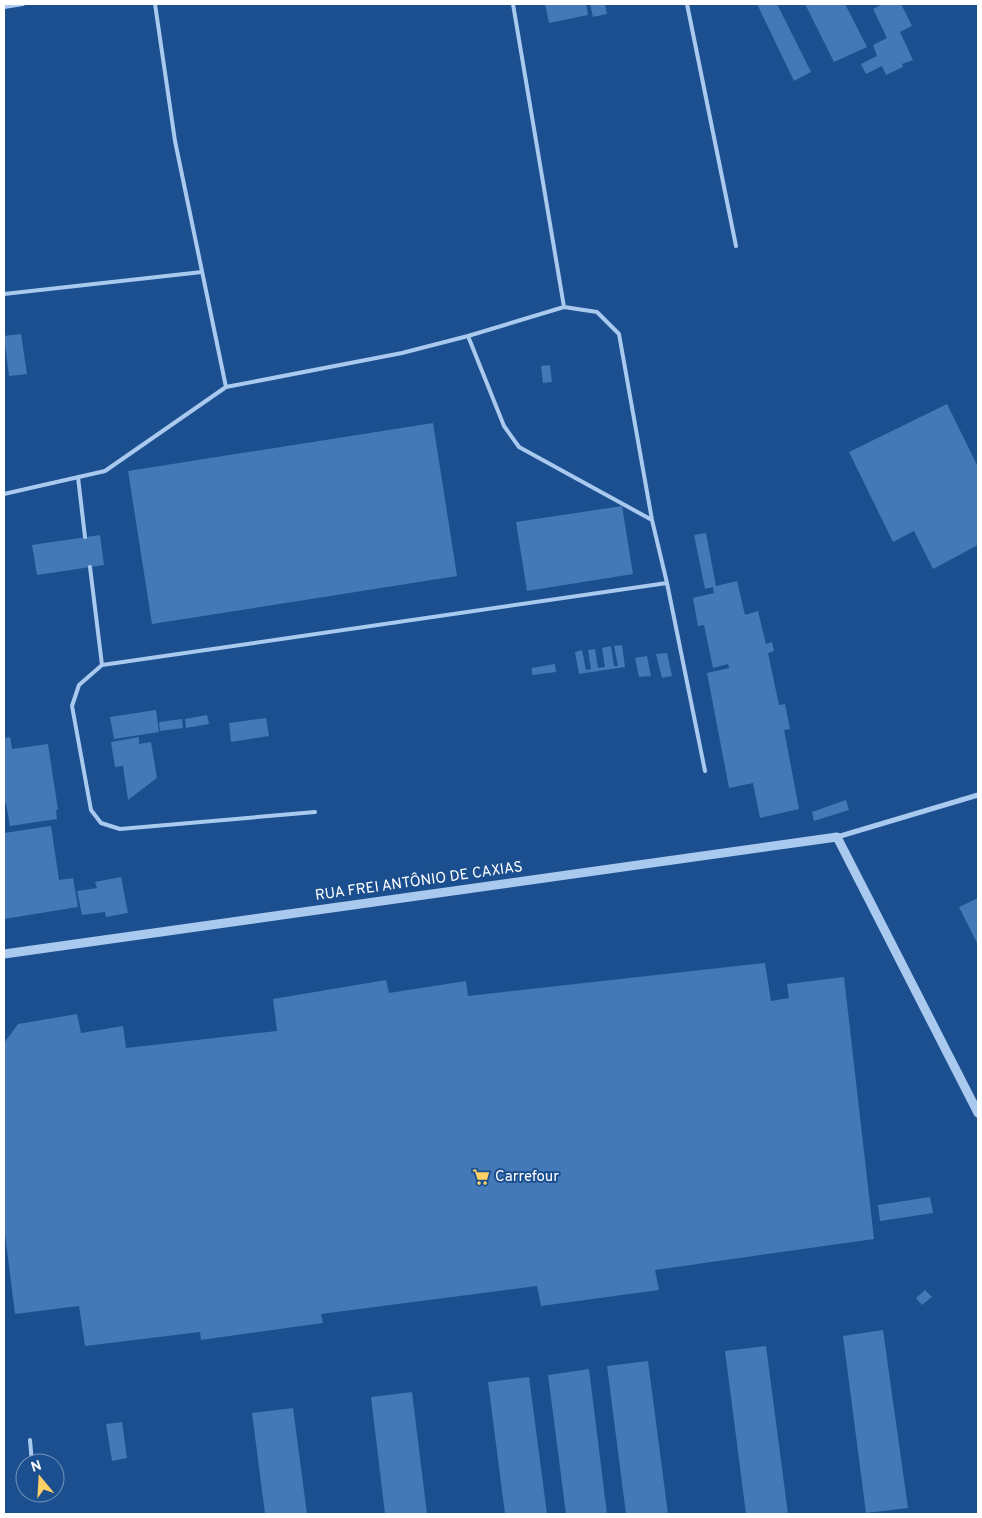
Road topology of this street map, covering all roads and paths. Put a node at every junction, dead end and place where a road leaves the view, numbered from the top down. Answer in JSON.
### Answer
{"nodes":[{"id":1,"x":22,"y":4,"type":"edge"},
{"id":2,"x":155,"y":4,"type":"edge"},
{"id":3,"x":513,"y":4,"type":"edge"},
{"id":4,"x":687,"y":4,"type":"edge"},
{"id":5,"x":4,"y":7,"type":"edge"},
{"id":6,"x":736,"y":246,"type":"dead end"},
{"id":7,"x":202,"y":272,"type":"junction"},
{"id":8,"x":4,"y":294,"type":"edge"},
{"id":9,"x":564,"y":307,"type":"junction"},
{"id":10,"x":468,"y":336,"type":"junction"},
{"id":11,"x":226,"y":387,"type":"junction"},
{"id":12,"x":78,"y":478,"type":"junction"},
{"id":13,"x":4,"y":494,"type":"edge"},
{"id":14,"x":652,"y":520,"type":"junction"},
{"id":15,"x":86,"y":537,"type":"dead end"},
{"id":16,"x":90,"y":567,"type":"dead end"},
{"id":17,"x":667,"y":583,"type":"junction"},
{"id":18,"x":102,"y":665,"type":"junction"},
{"id":19,"x":705,"y":771,"type":"dead end"},
{"id":20,"x":978,"y":795,"type":"edge"},
{"id":21,"x":315,"y":812,"type":"dead end"},
{"id":22,"x":838,"y":837,"type":"junction"},
{"id":23,"x":4,"y":954,"type":"edge"},
{"id":24,"x":978,"y":1113,"type":"edge"},
{"id":25,"x":30,"y":1440,"type":"dead end"},
{"id":26,"x":31,"y":1453,"type":"edge"}],
"edges":[{"from":1,"to":5,"type":"lane"},
{"from":2,"to":7,"type":"lane"},
{"from":3,"to":9,"type":"lane"},
{"from":4,"to":6,"type":"lane"},
{"from":7,"to":8,"type":"lane"},
{"from":7,"to":11,"type":"lane"},
{"from":9,"to":10,"type":"lane"},
{"from":9,"to":14,"type":"lane"},
{"from":10,"to":11,"type":"lane"},
{"from":10,"to":14,"type":"lane"},
{"from":11,"to":12,"type":"lane"},
{"from":12,"to":13,"type":"lane"},
{"from":12,"to":15,"type":"lane"},
{"from":14,"to":17,"type":"lane"},
{"from":16,"to":18,"type":"lane"},
{"from":17,"to":18,"type":"lane"},
{"from":17,"to":19,"type":"lane"},
{"from":18,"to":21,"type":"lane"},
{"from":20,"to":22,"type":"street"},
{"from":22,"to":23,"type":"street","name":"RUA FREI ANTÔNIO DE CAXIAS"},
{"from":22,"to":24,"type":"street"},
{"from":25,"to":26,"type":"lane"}]}
